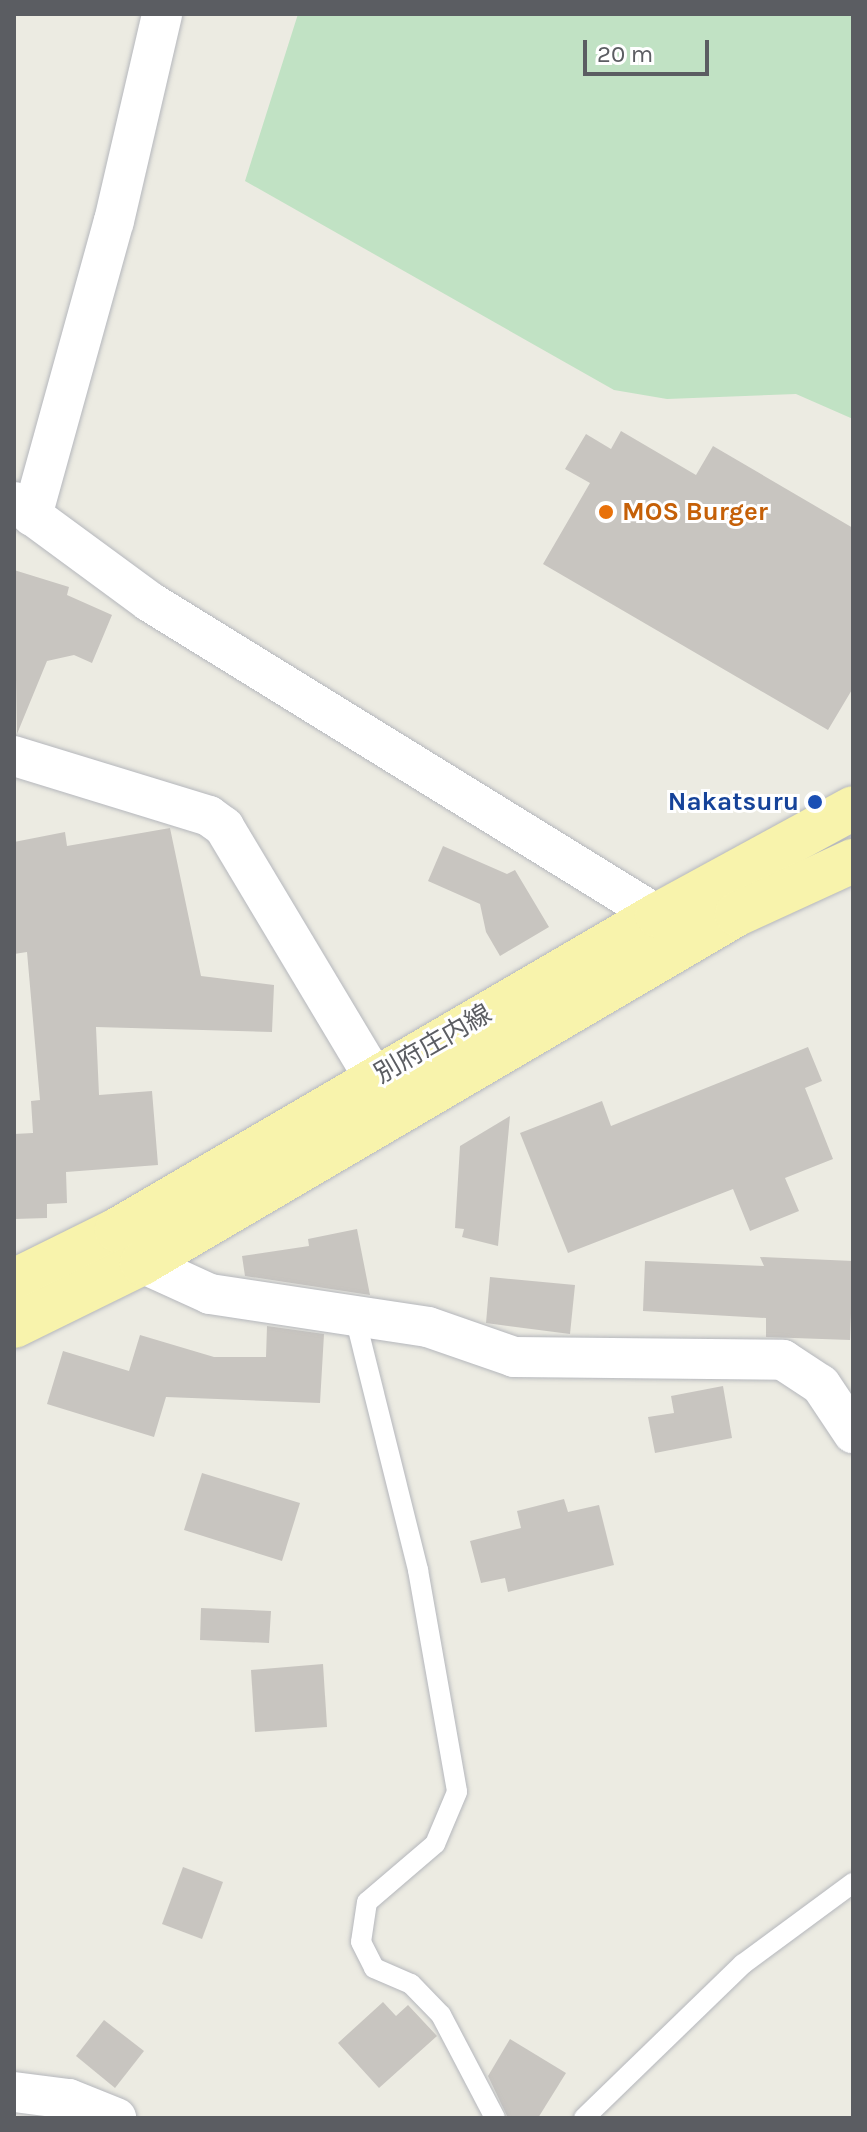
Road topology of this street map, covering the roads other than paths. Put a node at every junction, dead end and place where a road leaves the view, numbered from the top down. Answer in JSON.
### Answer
{"nodes":[{"id":1,"x":162,"y":14,"type":"edge"},
{"id":2,"x":23,"y":509,"type":"edge"},
{"id":3,"x":14,"y":756,"type":"edge"},
{"id":4,"x":853,"y":808,"type":"edge"},
{"id":5,"x":853,"y":861,"type":"edge"},
{"id":6,"x":657,"y":915,"type":"junction"},
{"id":7,"x":374,"y":1078,"type":"junction"},
{"id":8,"x":142,"y":1263,"type":"junction"},
{"id":9,"x":14,"y":1281,"type":"edge"},
{"id":10,"x":354,"y":1313,"type":"junction"},
{"id":11,"x":14,"y":1326,"type":"edge"},
{"id":12,"x":853,"y":1433,"type":"edge"},
{"id":13,"x":853,"y":1883,"type":"edge"},
{"id":14,"x":14,"y":2092,"type":"edge"},
{"id":15,"x":116,"y":2118,"type":"edge"},
{"id":16,"x":495,"y":2118,"type":"edge"},
{"id":17,"x":584,"y":2118,"type":"edge"}],
"edges":[{"from":1,"to":2,"type":"street"},
{"from":2,"to":6,"type":"street"},
{"from":3,"to":7,"type":"street"},
{"from":4,"to":6,"type":"main road","name":"別府庄内線"},
{"from":5,"to":8,"type":"main road","name":"別府庄内線"},
{"from":6,"to":7,"type":"main road","name":"別府庄内線"},
{"from":7,"to":9,"type":"main road","name":"別府庄内線"},
{"from":8,"to":10,"type":"street"},
{"from":8,"to":11,"type":"main road","name":"別府庄内線"},
{"from":10,"to":12,"type":"street"},
{"from":10,"to":16,"type":"lane"},
{"from":13,"to":17,"type":"lane"},
{"from":14,"to":15,"type":"street"}]}
